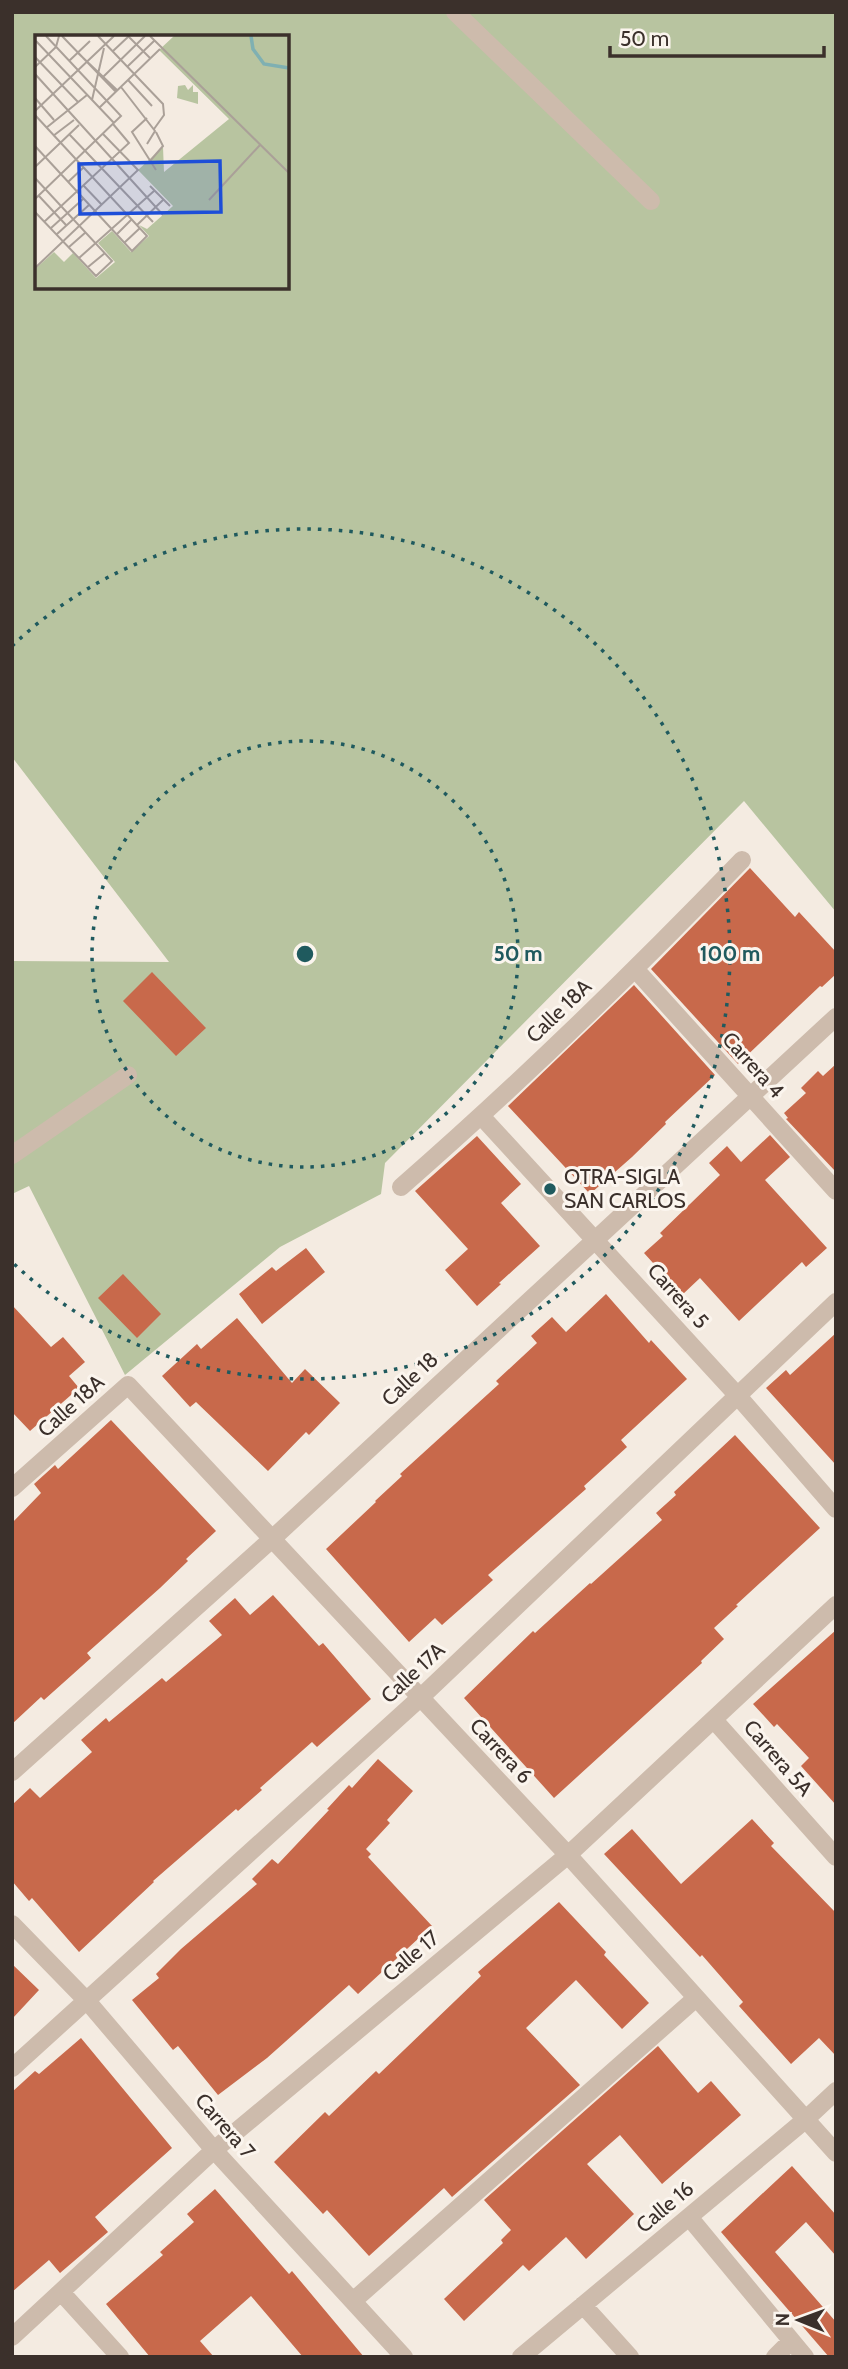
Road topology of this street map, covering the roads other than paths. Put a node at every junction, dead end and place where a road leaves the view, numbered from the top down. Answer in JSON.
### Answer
{"nodes":[{"id":1,"x":455,"y":12,"type":"edge"},
{"id":2,"x":650,"y":201,"type":"dead end"},
{"id":3,"x":742,"y":860,"type":"dead end"},
{"id":4,"x":636,"y":970,"type":"junction"},
{"id":5,"x":836,"y":1017,"type":"edge"},
{"id":6,"x":128,"y":1075,"type":"dead end"},
{"id":7,"x":750,"y":1096,"type":"junction"},
{"id":8,"x":482,"y":1117,"type":"junction"},
{"id":9,"x":12,"y":1154,"type":"edge"},
{"id":10,"x":401,"y":1187,"type":"dead end"},
{"id":11,"x":836,"y":1191,"type":"edge"},
{"id":12,"x":596,"y":1238,"type":"junction"},
{"id":13,"x":836,"y":1301,"type":"edge"},
{"id":14,"x":128,"y":1385,"type":"joint"},
{"id":15,"x":737,"y":1395,"type":"junction"},
{"id":16,"x":12,"y":1488,"type":"edge"},
{"id":17,"x":836,"y":1509,"type":"edge"},
{"id":18,"x":271,"y":1539,"type":"junction"},
{"id":19,"x":836,"y":1605,"type":"edge"},
{"id":20,"x":420,"y":1698,"type":"junction"},
{"id":21,"x":714,"y":1720,"type":"junction"},
{"id":22,"x":12,"y":1772,"type":"edge"},
{"id":23,"x":568,"y":1854,"type":"junction"},
{"id":24,"x":836,"y":1857,"type":"edge"},
{"id":25,"x":12,"y":1924,"type":"edge"},
{"id":26,"x":696,"y":1998,"type":"junction"},
{"id":27,"x":88,"y":2002,"type":"junction"},
{"id":28,"x":12,"y":2068,"type":"edge"},
{"id":29,"x":836,"y":2091,"type":"edge"},
{"id":30,"x":805,"y":2120,"type":"junction"},
{"id":31,"x":214,"y":2150,"type":"junction"},
{"id":32,"x":836,"y":2152,"type":"edge"},
{"id":33,"x":689,"y":2217,"type":"junction"},
{"id":34,"x":61,"y":2292,"type":"junction"},
{"id":35,"x":353,"y":2301,"type":"junction"},
{"id":36,"x":583,"y":2305,"type":"junction"},
{"id":37,"x":12,"y":2337,"type":"edge"},
{"id":38,"x":792,"y":2342,"type":"junction"},
{"id":39,"x":120,"y":2357,"type":"edge"},
{"id":40,"x":404,"y":2357,"type":"edge"},
{"id":41,"x":521,"y":2357,"type":"edge"},
{"id":42,"x":630,"y":2357,"type":"edge"},
{"id":43,"x":775,"y":2357,"type":"edge"},
{"id":44,"x":805,"y":2357,"type":"edge"}],
"edges":[{"from":1,"to":2,"type":"street"},
{"from":3,"to":4,"type":"street","name":"Calle 18A"},
{"from":4,"to":7,"type":"street","name":"Carrera 4"},
{"from":4,"to":8,"type":"street","name":"Calle 18A"},
{"from":5,"to":7,"type":"street","name":"Calle 18"},
{"from":6,"to":9,"type":"street"},
{"from":7,"to":11,"type":"street","name":"Carrera 4"},
{"from":7,"to":12,"type":"street","name":"Calle 18"},
{"from":8,"to":10,"type":"street","name":"Calle 18A"},
{"from":8,"to":12,"type":"street","name":"Carrera 5"},
{"from":12,"to":15,"type":"street","name":"Carrera 5"},
{"from":12,"to":18,"type":"street","name":"Calle 18"},
{"from":13,"to":15,"type":"street","name":"Calle 17A"},
{"from":14,"to":16,"type":"street","name":"Calle 18A"},
{"from":14,"to":18,"type":"street","name":"Carrera 6"},
{"from":15,"to":17,"type":"street","name":"Carrera 5"},
{"from":15,"to":20,"type":"street","name":"Calle 17A"},
{"from":18,"to":20,"type":"street","name":"Carrera 6"},
{"from":18,"to":22,"type":"street","name":"Calle 18"},
{"from":19,"to":21,"type":"street","name":"Calle 17"},
{"from":20,"to":23,"type":"street","name":"Carrera 6"},
{"from":20,"to":27,"type":"street","name":"Calle 17A"},
{"from":21,"to":23,"type":"street","name":"Calle 17"},
{"from":21,"to":24,"type":"street","name":"Carrera 5A"},
{"from":23,"to":26,"type":"street","name":"Carrera 6"},
{"from":23,"to":31,"type":"street","name":"Calle 17"},
{"from":25,"to":27,"type":"street","name":"Carrera 7"},
{"from":26,"to":30,"type":"street","name":"Carrera 6"},
{"from":26,"to":35,"type":"street"},
{"from":27,"to":28,"type":"street","name":"Calle 17A"},
{"from":27,"to":31,"type":"street","name":"Carrera 7"},
{"from":29,"to":30,"type":"street","name":"Calle 16"},
{"from":30,"to":32,"type":"street","name":"Carrera 6"},
{"from":30,"to":33,"type":"street","name":"Calle 16"},
{"from":31,"to":34,"type":"street","name":"Calle 17"},
{"from":31,"to":35,"type":"street","name":"Carrera 7"},
{"from":33,"to":36,"type":"street","name":"Calle 16"},
{"from":33,"to":38,"type":"street"},
{"from":34,"to":37,"type":"street","name":"Calle 17"},
{"from":34,"to":39,"type":"street"},
{"from":35,"to":40,"type":"street","name":"Carrera 7"},
{"from":36,"to":41,"type":"street","name":"Calle 16"},
{"from":36,"to":42,"type":"street"},
{"from":38,"to":43,"type":"street"},
{"from":38,"to":44,"type":"street"}]}
